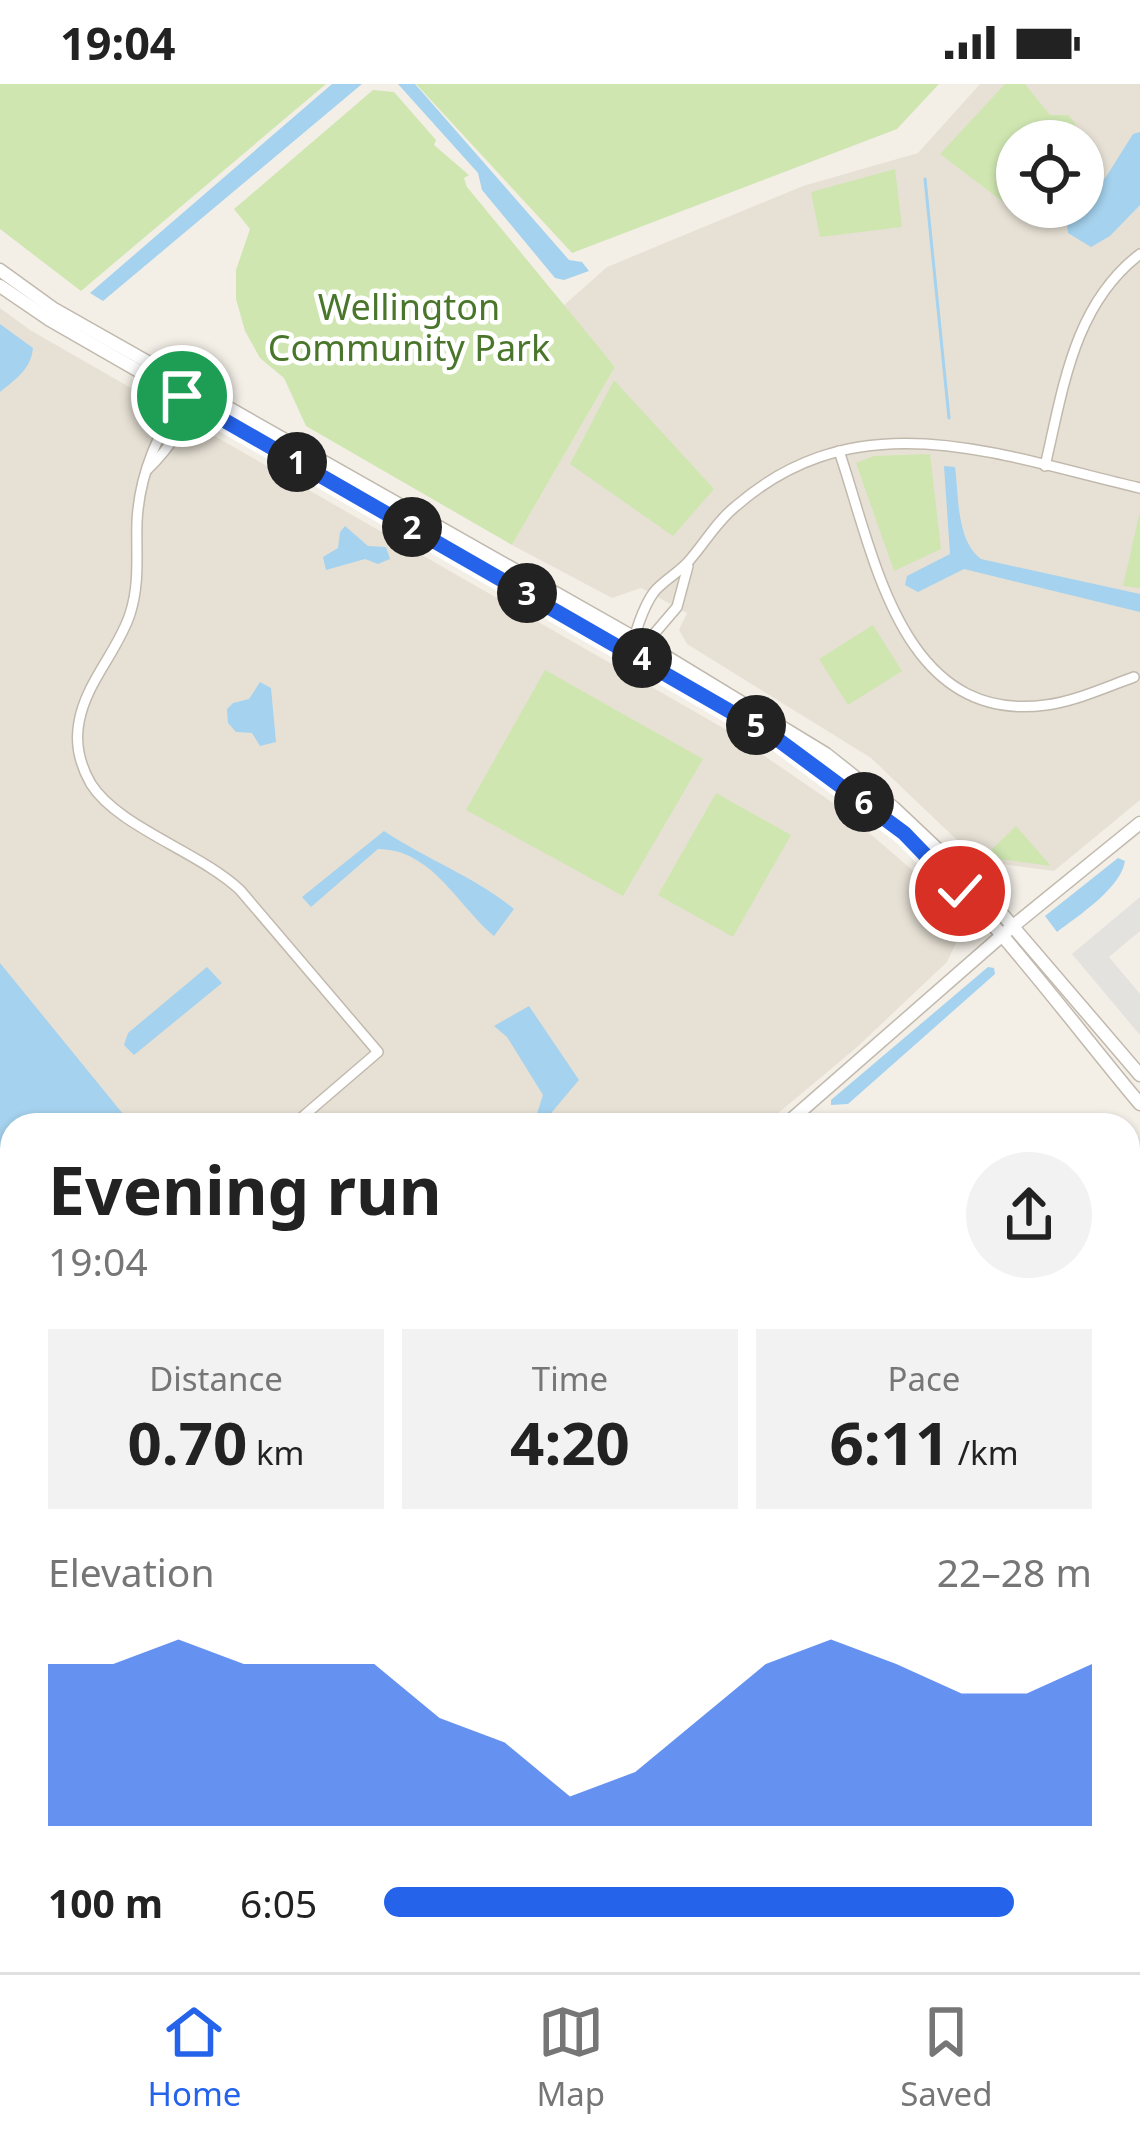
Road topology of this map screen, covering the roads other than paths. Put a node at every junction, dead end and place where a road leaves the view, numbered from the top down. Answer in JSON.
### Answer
{"nodes":[{"id":1,"x":1140,"y":254,"type":"edge"},
{"id":2,"x":0,"y":269,"type":"edge"},
{"id":3,"x":0,"y":286,"type":"edge"},
{"id":4,"x":190,"y":395,"type":"junction"},
{"id":5,"x":839,"y":451,"type":"junction"},
{"id":6,"x":1045,"y":466,"type":"junction"},
{"id":7,"x":1140,"y":488,"type":"edge"},
{"id":8,"x":688,"y":562,"type":"junction"},
{"id":9,"x":638,"y":645,"type":"junction"},
{"id":10,"x":1135,"y":677,"type":"dead end"},
{"id":11,"x":1140,"y":823,"type":"edge"},
{"id":12,"x":1014,"y":926,"type":"junction"},
{"id":13,"x":1002,"y":936,"type":"junction"},
{"id":14,"x":1140,"y":1075,"type":"edge"},
{"id":15,"x":1140,"y":1104,"type":"edge"},
{"id":16,"x":307,"y":1113,"type":"edge"},
{"id":17,"x":798,"y":1113,"type":"edge"}],
"edges":[{"from":1,"to":6,"type":"street"},
{"from":2,"to":4,"type":"street"},
{"from":3,"to":4,"type":"street"},
{"from":4,"to":9,"type":"street"},
{"from":4,"to":16,"type":"street"},
{"from":5,"to":6,"type":"street"},
{"from":5,"to":8,"type":"street"},
{"from":5,"to":10,"type":"street"},
{"from":6,"to":7,"type":"street"},
{"from":8,"to":9,"type":"street"},
{"from":8,"to":9,"type":"street"},
{"from":9,"to":12,"type":"street"},
{"from":9,"to":13,"type":"street"},
{"from":11,"to":12,"type":"street"},
{"from":12,"to":13,"type":"street"},
{"from":12,"to":14,"type":"street"},
{"from":13,"to":15,"type":"street"},
{"from":13,"to":17,"type":"street"}]}
